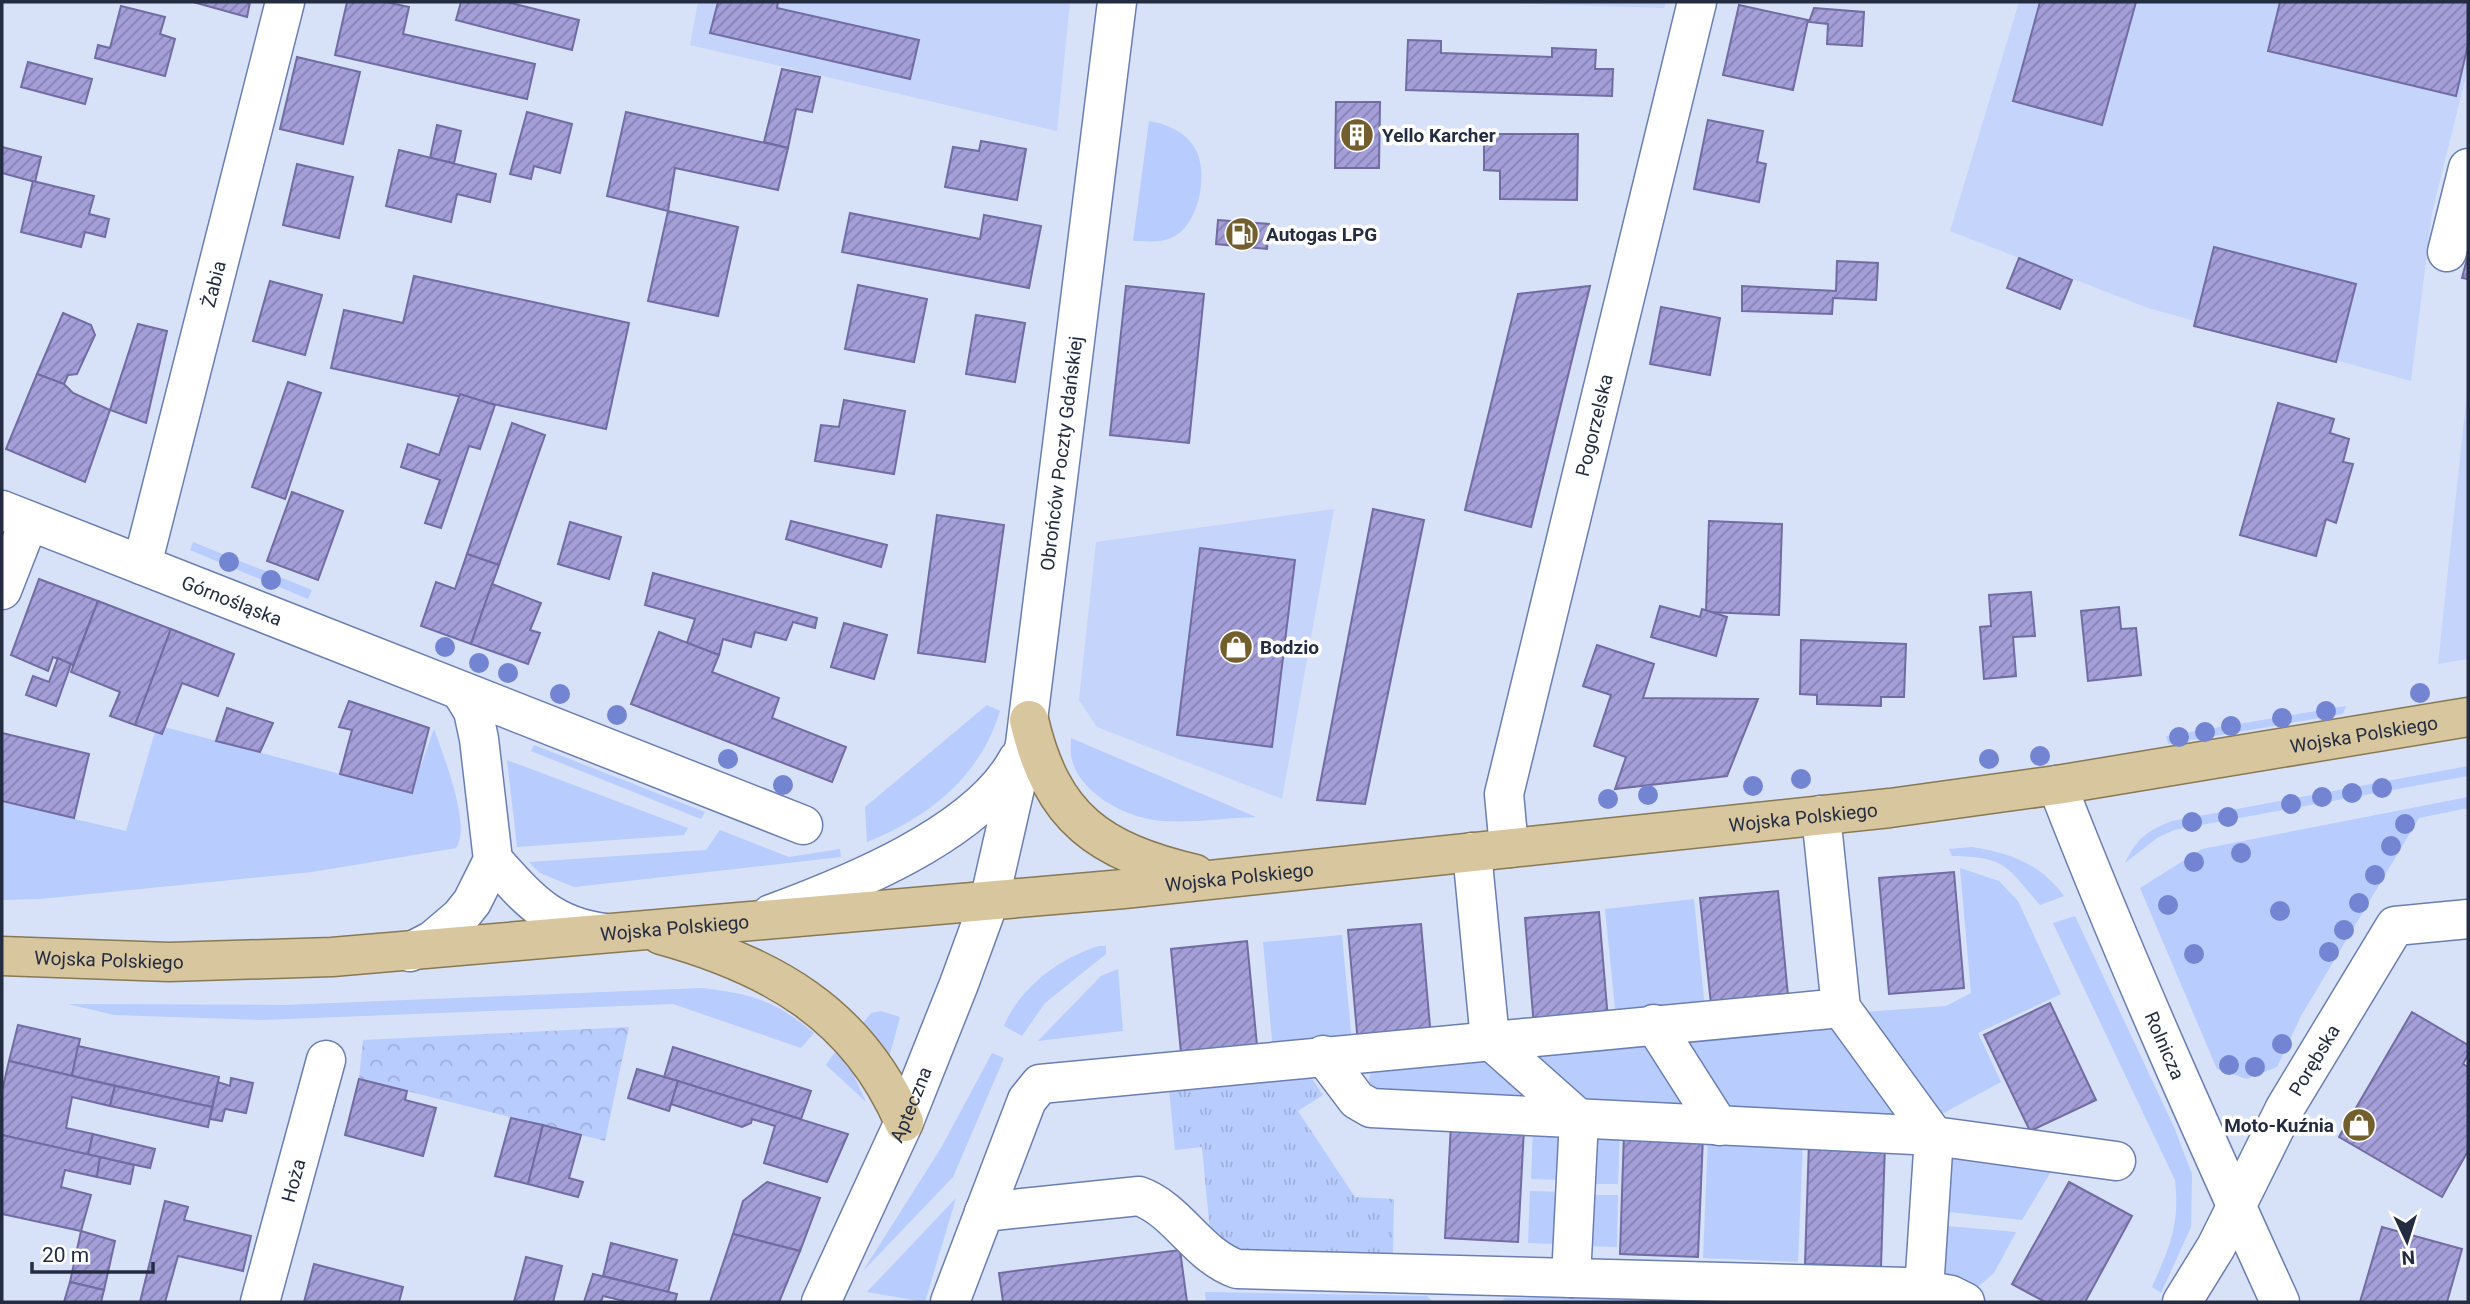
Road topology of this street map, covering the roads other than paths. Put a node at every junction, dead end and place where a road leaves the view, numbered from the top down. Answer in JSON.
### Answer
{"nodes":[{"id":1,"x":285,"y":2,"type":"edge"},
{"id":2,"x":1117,"y":2,"type":"edge"},
{"id":3,"x":1697,"y":2,"type":"edge"},
{"id":4,"x":2468,"y":168,"type":"edge"},
{"id":5,"x":2447,"y":252,"type":"dead end"},
{"id":6,"x":16,"y":515,"type":"edge"},
{"id":7,"x":142,"y":565,"type":"junction"},
{"id":8,"x":2,"y":590,"type":"edge"},
{"id":9,"x":463,"y":692,"type":"junction"},
{"id":10,"x":2468,"y":717,"type":"edge"},
{"id":11,"x":1027,"y":732,"type":"junction"},
{"id":12,"x":2057,"y":785,"type":"junction"},
{"id":13,"x":1821,"y":815,"type":"junction"},
{"id":14,"x":803,"y":825,"type":"dead end"},
{"id":15,"x":1490,"y":850,"type":"junction"},
{"id":16,"x":493,"y":860,"type":"junction"},
{"id":17,"x":1214,"y":878,"type":"junction"},
{"id":18,"x":989,"y":902,"type":"junction"},
{"id":19,"x":752,"y":920,"type":"junction"},
{"id":20,"x":2451,"y":921,"type":"edge"},
{"id":21,"x":628,"y":932,"type":"junction"},
{"id":22,"x":410,"y":952,"type":"junction"},
{"id":23,"x":2,"y":956,"type":"edge"},
{"id":24,"x":1841,"y":1008,"type":"junction"},
{"id":25,"x":1654,"y":1024,"type":"junction"},
{"id":26,"x":1490,"y":1040,"type":"junction"},
{"id":27,"x":1323,"y":1055,"type":"junction"},
{"id":28,"x":326,"y":1060,"type":"dead end"},
{"id":29,"x":1578,"y":1119,"type":"junction"},
{"id":30,"x":904,"y":1122,"type":"junction"},
{"id":31,"x":1719,"y":1126,"type":"junction"},
{"id":32,"x":1934,"y":1136,"type":"junction"},
{"id":33,"x":2116,"y":1161,"type":"dead end"},
{"id":34,"x":2236,"y":1208,"type":"junction"},
{"id":35,"x":984,"y":1212,"type":"junction"},
{"id":36,"x":1571,"y":1278,"type":"junction"},
{"id":37,"x":1466,"y":1289,"type":"edge"},
{"id":38,"x":1924,"y":1290,"type":"junction"},
{"id":39,"x":260,"y":1302,"type":"edge"},
{"id":40,"x":821,"y":1302,"type":"edge"},
{"id":41,"x":950,"y":1302,"type":"edge"},
{"id":42,"x":1965,"y":1302,"type":"edge"},
{"id":43,"x":2182,"y":1302,"type":"edge"},
{"id":44,"x":2280,"y":1302,"type":"edge"}],
"edges":[{"from":1,"to":7,"type":"street","name":"Żabia"},
{"from":2,"to":11,"type":"street","name":"Obrońców Poczty Gdańskiej"},
{"from":3,"to":15,"type":"street","name":"Pogorzelska"},
{"from":4,"to":5,"type":"street"},
{"from":6,"to":7,"type":"street","name":"Górnośląska"},
{"from":6,"to":8,"type":"street"},
{"from":7,"to":9,"type":"street","name":"Górnośląska"},
{"from":9,"to":14,"type":"street","name":"Górnośląska"},
{"from":9,"to":16,"type":"street"},
{"from":10,"to":12,"type":"main road","name":"Wojska Polskiego"},
{"from":11,"to":17,"type":"main road"},
{"from":11,"to":18,"type":"street","name":"Obrońców Poczty Gdańskiej"},
{"from":11,"to":19,"type":"street"},
{"from":12,"to":13,"type":"main road","name":"Wojska Polskiego"},
{"from":12,"to":34,"type":"street","name":"Rolnicza"},
{"from":13,"to":15,"type":"main road","name":"Wojska Polskiego"},
{"from":13,"to":24,"type":"street"},
{"from":15,"to":17,"type":"main road","name":"Wojska Polskiego"},
{"from":15,"to":26,"type":"street","name":"Pogorzelska"},
{"from":16,"to":21,"type":"street"},
{"from":16,"to":22,"type":"street"},
{"from":17,"to":18,"type":"main road","name":"Wojska Polskiego"},
{"from":18,"to":19,"type":"main road","name":"Wojska Polskiego"},
{"from":18,"to":30,"type":"street","name":"Apteczna"},
{"from":19,"to":21,"type":"main road","name":"Wojska Polskiego"},
{"from":20,"to":34,"type":"street","name":"Porębska"},
{"from":21,"to":22,"type":"main road","name":"Wojska Polskiego"},
{"from":21,"to":30,"type":"main road"},
{"from":22,"to":23,"type":"main road","name":"Wojska Polskiego"},
{"from":24,"to":25,"type":"street"},
{"from":24,"to":32,"type":"street"},
{"from":25,"to":26,"type":"street"},
{"from":25,"to":31,"type":"street"},
{"from":26,"to":27,"type":"street"},
{"from":26,"to":29,"type":"street"},
{"from":27,"to":29,"type":"street"},
{"from":27,"to":35,"type":"street"},
{"from":28,"to":39,"type":"street","name":"Hoża"},
{"from":29,"to":31,"type":"street"},
{"from":29,"to":36,"type":"street"},
{"from":30,"to":40,"type":"street","name":"Apteczna"},
{"from":31,"to":32,"type":"street"},
{"from":32,"to":33,"type":"street"},
{"from":32,"to":38,"type":"street"},
{"from":34,"to":43,"type":"street","name":"Porębska"},
{"from":34,"to":44,"type":"street","name":"Rolnicza"},
{"from":35,"to":37,"type":"street"},
{"from":35,"to":41,"type":"street"},
{"from":36,"to":37,"type":"street"},
{"from":36,"to":38,"type":"street"},
{"from":38,"to":42,"type":"street"}]}
